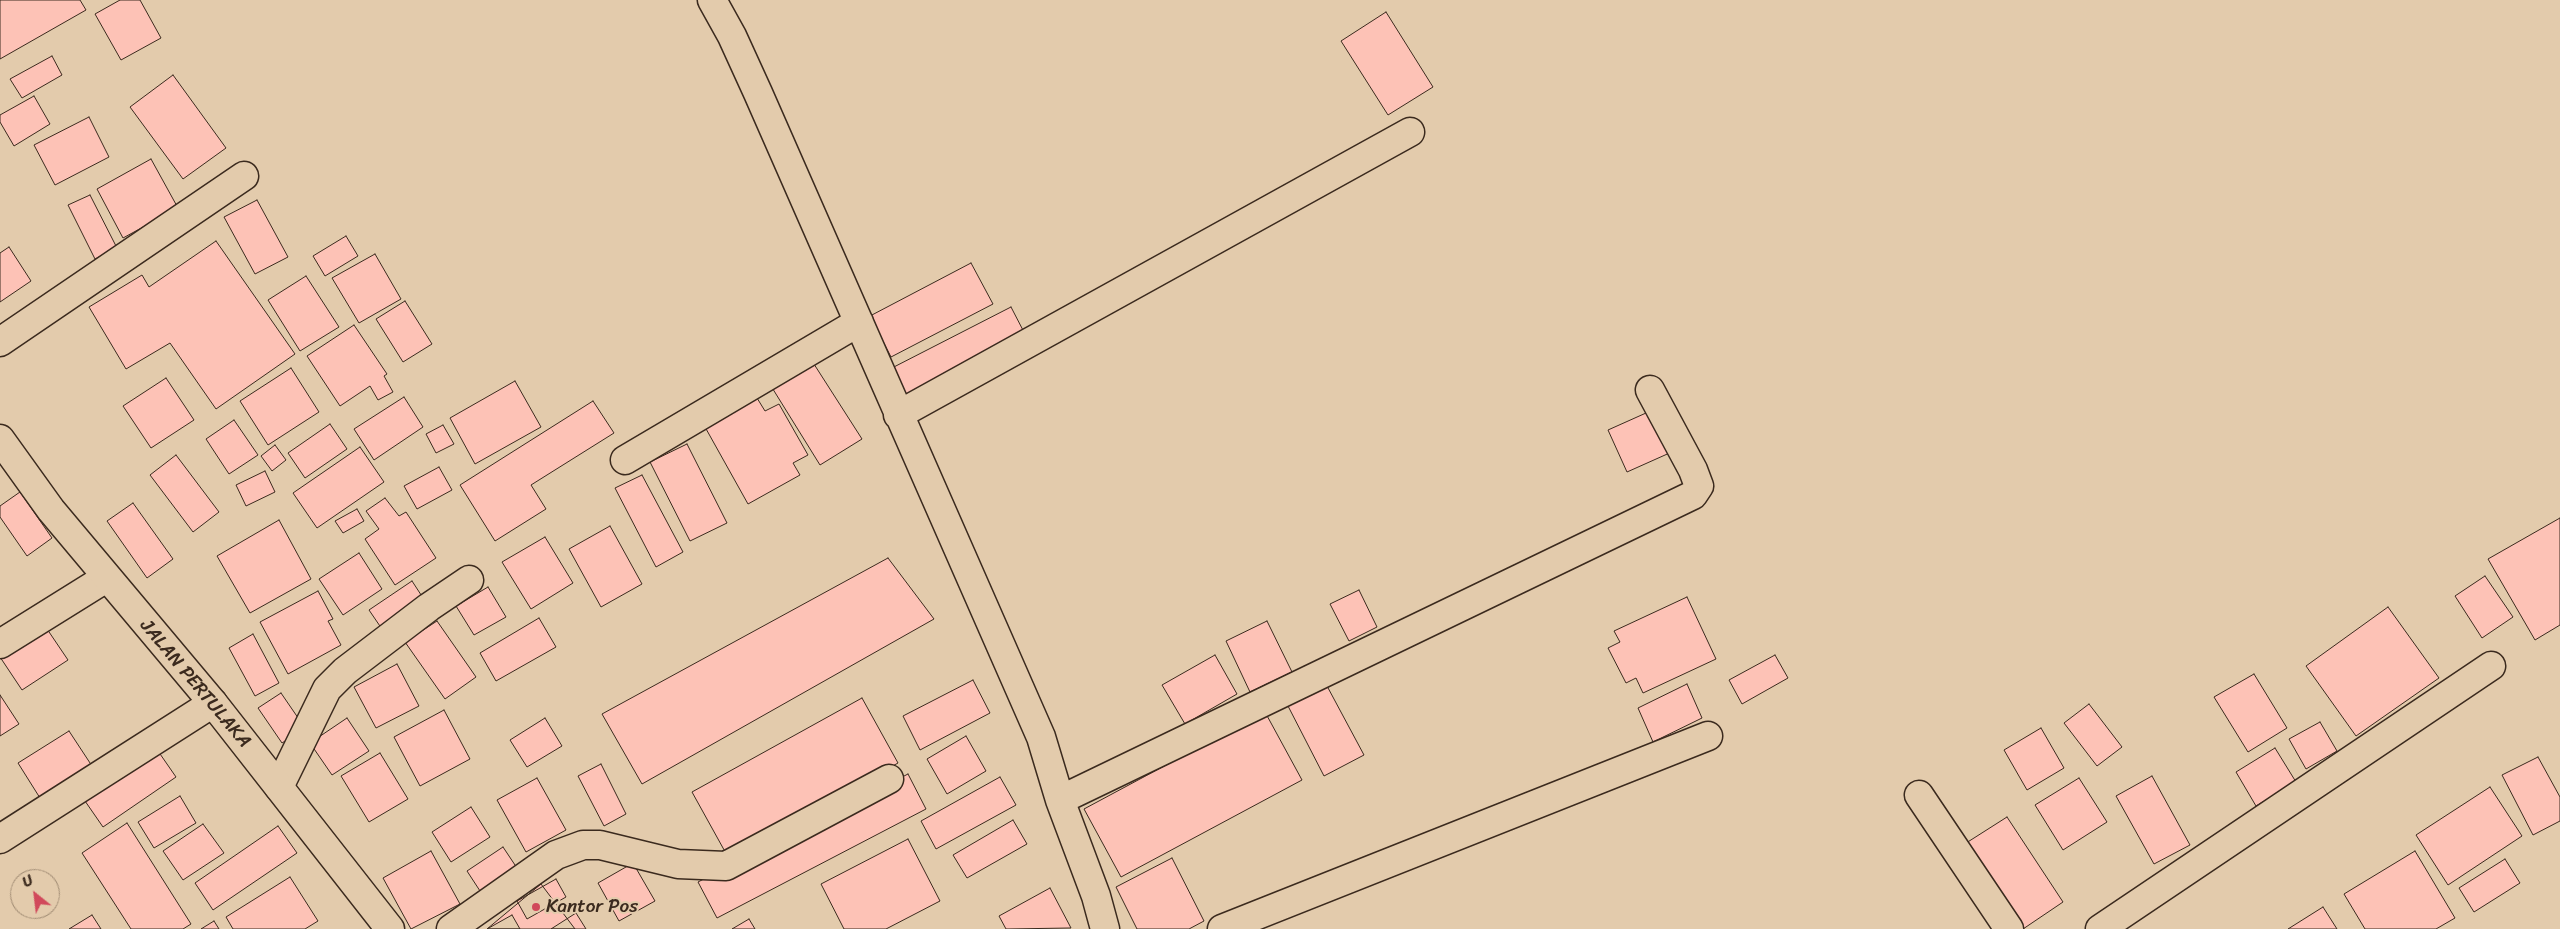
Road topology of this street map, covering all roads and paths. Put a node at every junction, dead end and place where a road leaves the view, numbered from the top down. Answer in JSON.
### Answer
{"nodes":[{"id":1,"x":712,"y":0,"type":"edge"},
{"id":2,"x":1410,"y":132,"type":"dead end"},
{"id":3,"x":244,"y":176,"type":"dead end"},
{"id":4,"x":851,"y":328,"type":"junction"},
{"id":5,"x":0,"y":342,"type":"edge"},
{"id":6,"x":1650,"y":390,"type":"dead end"},
{"id":7,"x":898,"y":416,"type":"junction"},
{"id":8,"x":2,"y":448,"type":"edge"},
{"id":9,"x":625,"y":460,"type":"dead end"},
{"id":10,"x":106,"y":578,"type":"junction"},
{"id":11,"x":469,"y":580,"type":"dead end"},
{"id":12,"x":0,"y":644,"type":"edge"},
{"id":13,"x":2491,"y":666,"type":"dead end"},
{"id":14,"x":212,"y":703,"type":"junction"},
{"id":15,"x":1708,"y":736,"type":"dead end"},
{"id":16,"x":889,"y":779,"type":"dead end"},
{"id":17,"x":279,"y":787,"type":"junction"},
{"id":18,"x":1919,"y":795,"type":"dead end"},
{"id":19,"x":1060,"y":800,"type":"junction"},
{"id":20,"x":0,"y":839,"type":"edge"},
{"id":21,"x":390,"y":929,"type":"edge"},
{"id":22,"x":451,"y":929,"type":"edge"},
{"id":23,"x":1105,"y":929,"type":"edge"},
{"id":24,"x":1222,"y":929,"type":"edge"},
{"id":25,"x":2009,"y":929,"type":"edge"},
{"id":26,"x":2100,"y":929,"type":"edge"}],
"edges":[{"from":1,"to":4,"type":"street"},
{"from":2,"to":7,"type":"street"},
{"from":3,"to":5,"type":"street"},
{"from":4,"to":7,"type":"street"},
{"from":4,"to":9,"type":"street"},
{"from":6,"to":19,"type":"street"},
{"from":7,"to":19,"type":"street"},
{"from":8,"to":10,"type":"street","name":"JALAN PERTULAKA"},
{"from":10,"to":12,"type":"street"},
{"from":10,"to":14,"type":"street","name":"JALAN PERTULAKA"},
{"from":11,"to":17,"type":"street"},
{"from":13,"to":26,"type":"street"},
{"from":14,"to":17,"type":"street","name":"JALAN PERTULAKA"},
{"from":14,"to":20,"type":"street"},
{"from":15,"to":24,"type":"street"},
{"from":16,"to":22,"type":"street"},
{"from":17,"to":21,"type":"street","name":"JALAN PERTULAKA"},
{"from":18,"to":25,"type":"street"},
{"from":19,"to":23,"type":"street"}]}
